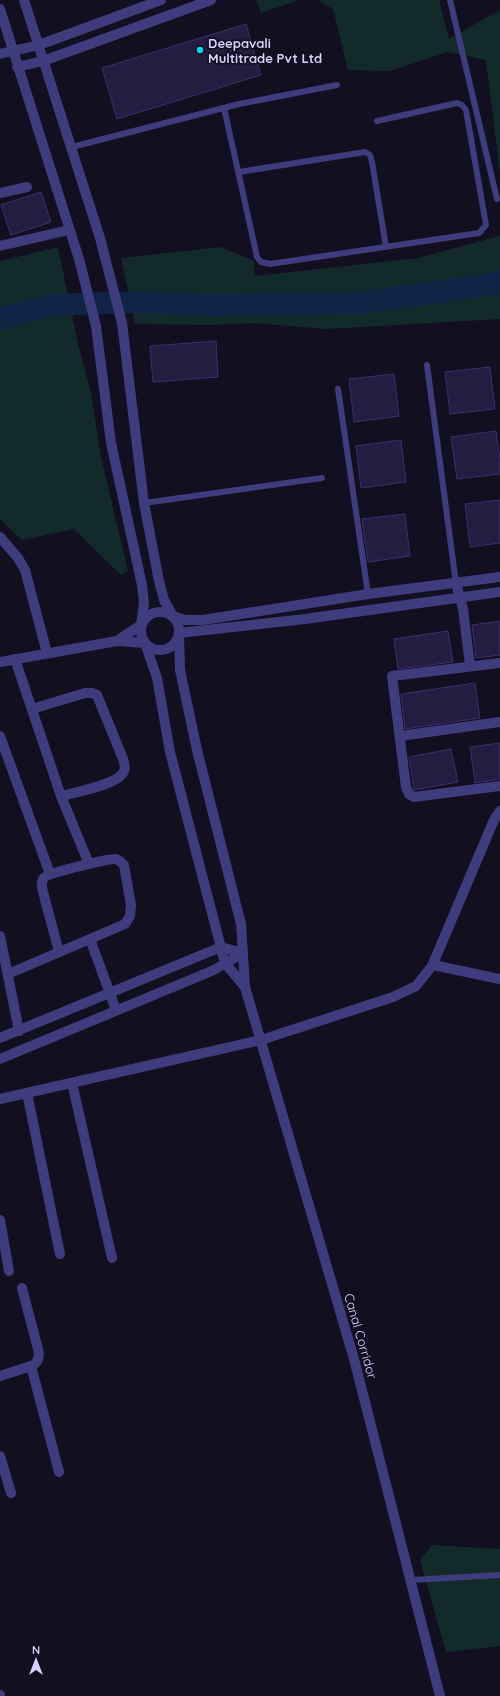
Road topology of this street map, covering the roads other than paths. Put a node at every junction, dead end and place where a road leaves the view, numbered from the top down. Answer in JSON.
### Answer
{"nodes":[{"id":1,"x":24,"y":0,"type":"edge"},
{"id":2,"x":161,"y":0,"type":"edge"},
{"id":3,"x":211,"y":0,"type":"edge"},
{"id":4,"x":450,"y":0,"type":"edge"},
{"id":5,"x":0,"y":9,"type":"edge"},
{"id":6,"x":39,"y":45,"type":"junction"},
{"id":7,"x":12,"y":51,"type":"junction"},
{"id":8,"x":0,"y":54,"type":"edge"},
{"id":9,"x":42,"y":61,"type":"junction"},
{"id":10,"x":17,"y":67,"type":"junction"},
{"id":11,"x":337,"y":85,"type":"dead end"},
{"id":12,"x":224,"y":108,"type":"junction"},
{"id":13,"x":377,"y":121,"type":"dead end"},
{"id":14,"x":72,"y":147,"type":"junction"},
{"id":15,"x":238,"y":172,"type":"junction"},
{"id":16,"x":27,"y":187,"type":"dead end"},
{"id":17,"x":0,"y":194,"type":"edge"},
{"id":18,"x":497,"y":199,"type":"dead end"},
{"id":19,"x":69,"y":230,"type":"junction"},
{"id":20,"x":0,"y":246,"type":"edge"},
{"id":21,"x":386,"y":246,"type":"junction"},
{"id":22,"x":427,"y":365,"type":"dead end"},
{"id":23,"x":338,"y":389,"type":"dead end"},
{"id":24,"x":322,"y":478,"type":"dead end"},
{"id":25,"x":144,"y":503,"type":"junction"},
{"id":26,"x":0,"y":537,"type":"edge"},
{"id":27,"x":500,"y":577,"type":"edge"},
{"id":28,"x":456,"y":583,"type":"junction"},
{"id":29,"x":500,"y":592,"type":"edge"},
{"id":30,"x":368,"y":594,"type":"junction"},
{"id":31,"x":460,"y":596,"type":"junction"},
{"id":32,"x":173,"y":616,"type":"junction"},
{"id":33,"x":142,"y":625,"type":"junction"},
{"id":34,"x":179,"y":633,"type":"junction"},
{"id":35,"x":117,"y":641,"type":"junction"},
{"id":36,"x":145,"y":643,"type":"junction"},
{"id":37,"x":47,"y":653,"type":"junction"},
{"id":38,"x":15,"y":659,"type":"junction"},
{"id":39,"x":0,"y":662,"type":"edge"},
{"id":40,"x":500,"y":663,"type":"edge"},
{"id":41,"x":470,"y":665,"type":"junction"},
{"id":42,"x":32,"y":709,"type":"junction"},
{"id":43,"x":500,"y":722,"type":"edge"},
{"id":44,"x":0,"y":736,"type":"edge"},
{"id":45,"x":400,"y":736,"type":"junction"},
{"id":46,"x":500,"y":786,"type":"edge"},
{"id":47,"x":61,"y":796,"type":"junction"},
{"id":48,"x":500,"y":811,"type":"edge"},
{"id":49,"x":89,"y":864,"type":"junction"},
{"id":50,"x":50,"y":874,"type":"junction"},
{"id":51,"x":0,"y":936,"type":"edge"},
{"id":52,"x":90,"y":939,"type":"junction"},
{"id":53,"x":221,"y":947,"type":"junction"},
{"id":54,"x":59,"y":952,"type":"junction"},
{"id":55,"x":243,"y":953,"type":"junction"},
{"id":56,"x":225,"y":963,"type":"junction"},
{"id":57,"x":432,"y":965,"type":"junction"},
{"id":58,"x":8,"y":974,"type":"junction"},
{"id":59,"x":500,"y":979,"type":"edge"},
{"id":60,"x":245,"y":987,"type":"junction"},
{"id":61,"x":109,"y":994,"type":"junction"},
{"id":62,"x":116,"y":1010,"type":"junction"},
{"id":63,"x":19,"y":1031,"type":"junction"},
{"id":64,"x":0,"y":1038,"type":"edge"},
{"id":65,"x":261,"y":1040,"type":"junction"},
{"id":66,"x":0,"y":1059,"type":"edge"},
{"id":67,"x":72,"y":1083,"type":"junction"},
{"id":68,"x":27,"y":1092,"type":"junction"},
{"id":69,"x":0,"y":1099,"type":"edge"},
{"id":70,"x":0,"y":1220,"type":"edge"},
{"id":71,"x":60,"y":1254,"type":"dead end"},
{"id":72,"x":112,"y":1258,"type":"dead end"},
{"id":73,"x":10,"y":1271,"type":"dead end"},
{"id":74,"x":22,"y":1288,"type":"dead end"},
{"id":75,"x":31,"y":1366,"type":"junction"},
{"id":76,"x":0,"y":1376,"type":"edge"},
{"id":77,"x":0,"y":1456,"type":"edge"},
{"id":78,"x":59,"y":1472,"type":"dead end"},
{"id":79,"x":11,"y":1493,"type":"dead end"},
{"id":80,"x":500,"y":1575,"type":"edge"},
{"id":81,"x":411,"y":1580,"type":"junction"},
{"id":82,"x":440,"y":1696,"type":"edge"}],
"edges":[{"from":1,"to":6,"type":"street"},
{"from":2,"to":6,"type":"street"},
{"from":3,"to":9,"type":"street"},
{"from":4,"to":18,"type":"lane"},
{"from":5,"to":7,"type":"street"},
{"from":6,"to":7,"type":"street"},
{"from":6,"to":9,"type":"street"},
{"from":7,"to":8,"type":"street"},
{"from":7,"to":10,"type":"street"},
{"from":9,"to":10,"type":"street"},
{"from":9,"to":14,"type":"street"},
{"from":10,"to":19,"type":"street"},
{"from":11,"to":12,"type":"lane"},
{"from":12,"to":14,"type":"lane"},
{"from":12,"to":15,"type":"lane"},
{"from":13,"to":21,"type":"lane"},
{"from":14,"to":25,"type":"street"},
{"from":15,"to":21,"type":"lane"},
{"from":15,"to":21,"type":"lane"},
{"from":16,"to":17,"type":"street"},
{"from":19,"to":20,"type":"street"},
{"from":19,"to":33,"type":"street"},
{"from":22,"to":28,"type":"lane"},
{"from":23,"to":30,"type":"lane"},
{"from":24,"to":25,"type":"lane"},
{"from":25,"to":32,"type":"street"},
{"from":26,"to":37,"type":"street"},
{"from":27,"to":28,"type":"street"},
{"from":28,"to":30,"type":"street"},
{"from":28,"to":31,"type":"street"},
{"from":29,"to":31,"type":"street"},
{"from":30,"to":32,"type":"street"},
{"from":31,"to":34,"type":"street"},
{"from":31,"to":41,"type":"street"},
{"from":32,"to":33,"type":"street"},
{"from":32,"to":34,"type":"street"},
{"from":33,"to":35,"type":"street"},
{"from":33,"to":36,"type":"street"},
{"from":34,"to":36,"type":"street"},
{"from":34,"to":55,"type":"street"},
{"from":35,"to":36,"type":"street"},
{"from":35,"to":37,"type":"street"},
{"from":36,"to":53,"type":"street"},
{"from":37,"to":38,"type":"street"},
{"from":38,"to":39,"type":"street"},
{"from":38,"to":42,"type":"street"},
{"from":40,"to":41,"type":"street"},
{"from":41,"to":45,"type":"street"},
{"from":42,"to":47,"type":"street"},
{"from":42,"to":47,"type":"street"},
{"from":43,"to":45,"type":"street"},
{"from":44,"to":50,"type":"street"},
{"from":45,"to":46,"type":"street"},
{"from":47,"to":49,"type":"street"},
{"from":48,"to":57,"type":"street"},
{"from":49,"to":50,"type":"street"},
{"from":49,"to":52,"type":"street"},
{"from":50,"to":54,"type":"street"},
{"from":51,"to":58,"type":"street"},
{"from":52,"to":54,"type":"street"},
{"from":52,"to":61,"type":"street"},
{"from":53,"to":55,"type":"street"},
{"from":53,"to":56,"type":"street"},
{"from":53,"to":61,"type":"street"},
{"from":54,"to":58,"type":"street"},
{"from":55,"to":56,"type":"street"},
{"from":55,"to":60,"type":"street"},
{"from":56,"to":60,"type":"street"},
{"from":56,"to":62,"type":"street"},
{"from":57,"to":59,"type":"street"},
{"from":57,"to":65,"type":"street"},
{"from":58,"to":63,"type":"street"},
{"from":60,"to":65,"type":"street","name":"Canal Corridor"},
{"from":61,"to":62,"type":"street"},
{"from":61,"to":63,"type":"street"},
{"from":62,"to":66,"type":"street"},
{"from":63,"to":64,"type":"street"},
{"from":65,"to":67,"type":"street"},
{"from":65,"to":81,"type":"street","name":"Canal Corridor"},
{"from":67,"to":68,"type":"street"},
{"from":67,"to":72,"type":"street"},
{"from":68,"to":69,"type":"street"},
{"from":68,"to":71,"type":"street"},
{"from":70,"to":73,"type":"street"},
{"from":74,"to":75,"type":"street"},
{"from":75,"to":76,"type":"street"},
{"from":75,"to":78,"type":"street"},
{"from":77,"to":79,"type":"street"},
{"from":80,"to":81,"type":"lane"},
{"from":81,"to":82,"type":"street","name":"Canal Corridor"}]}
